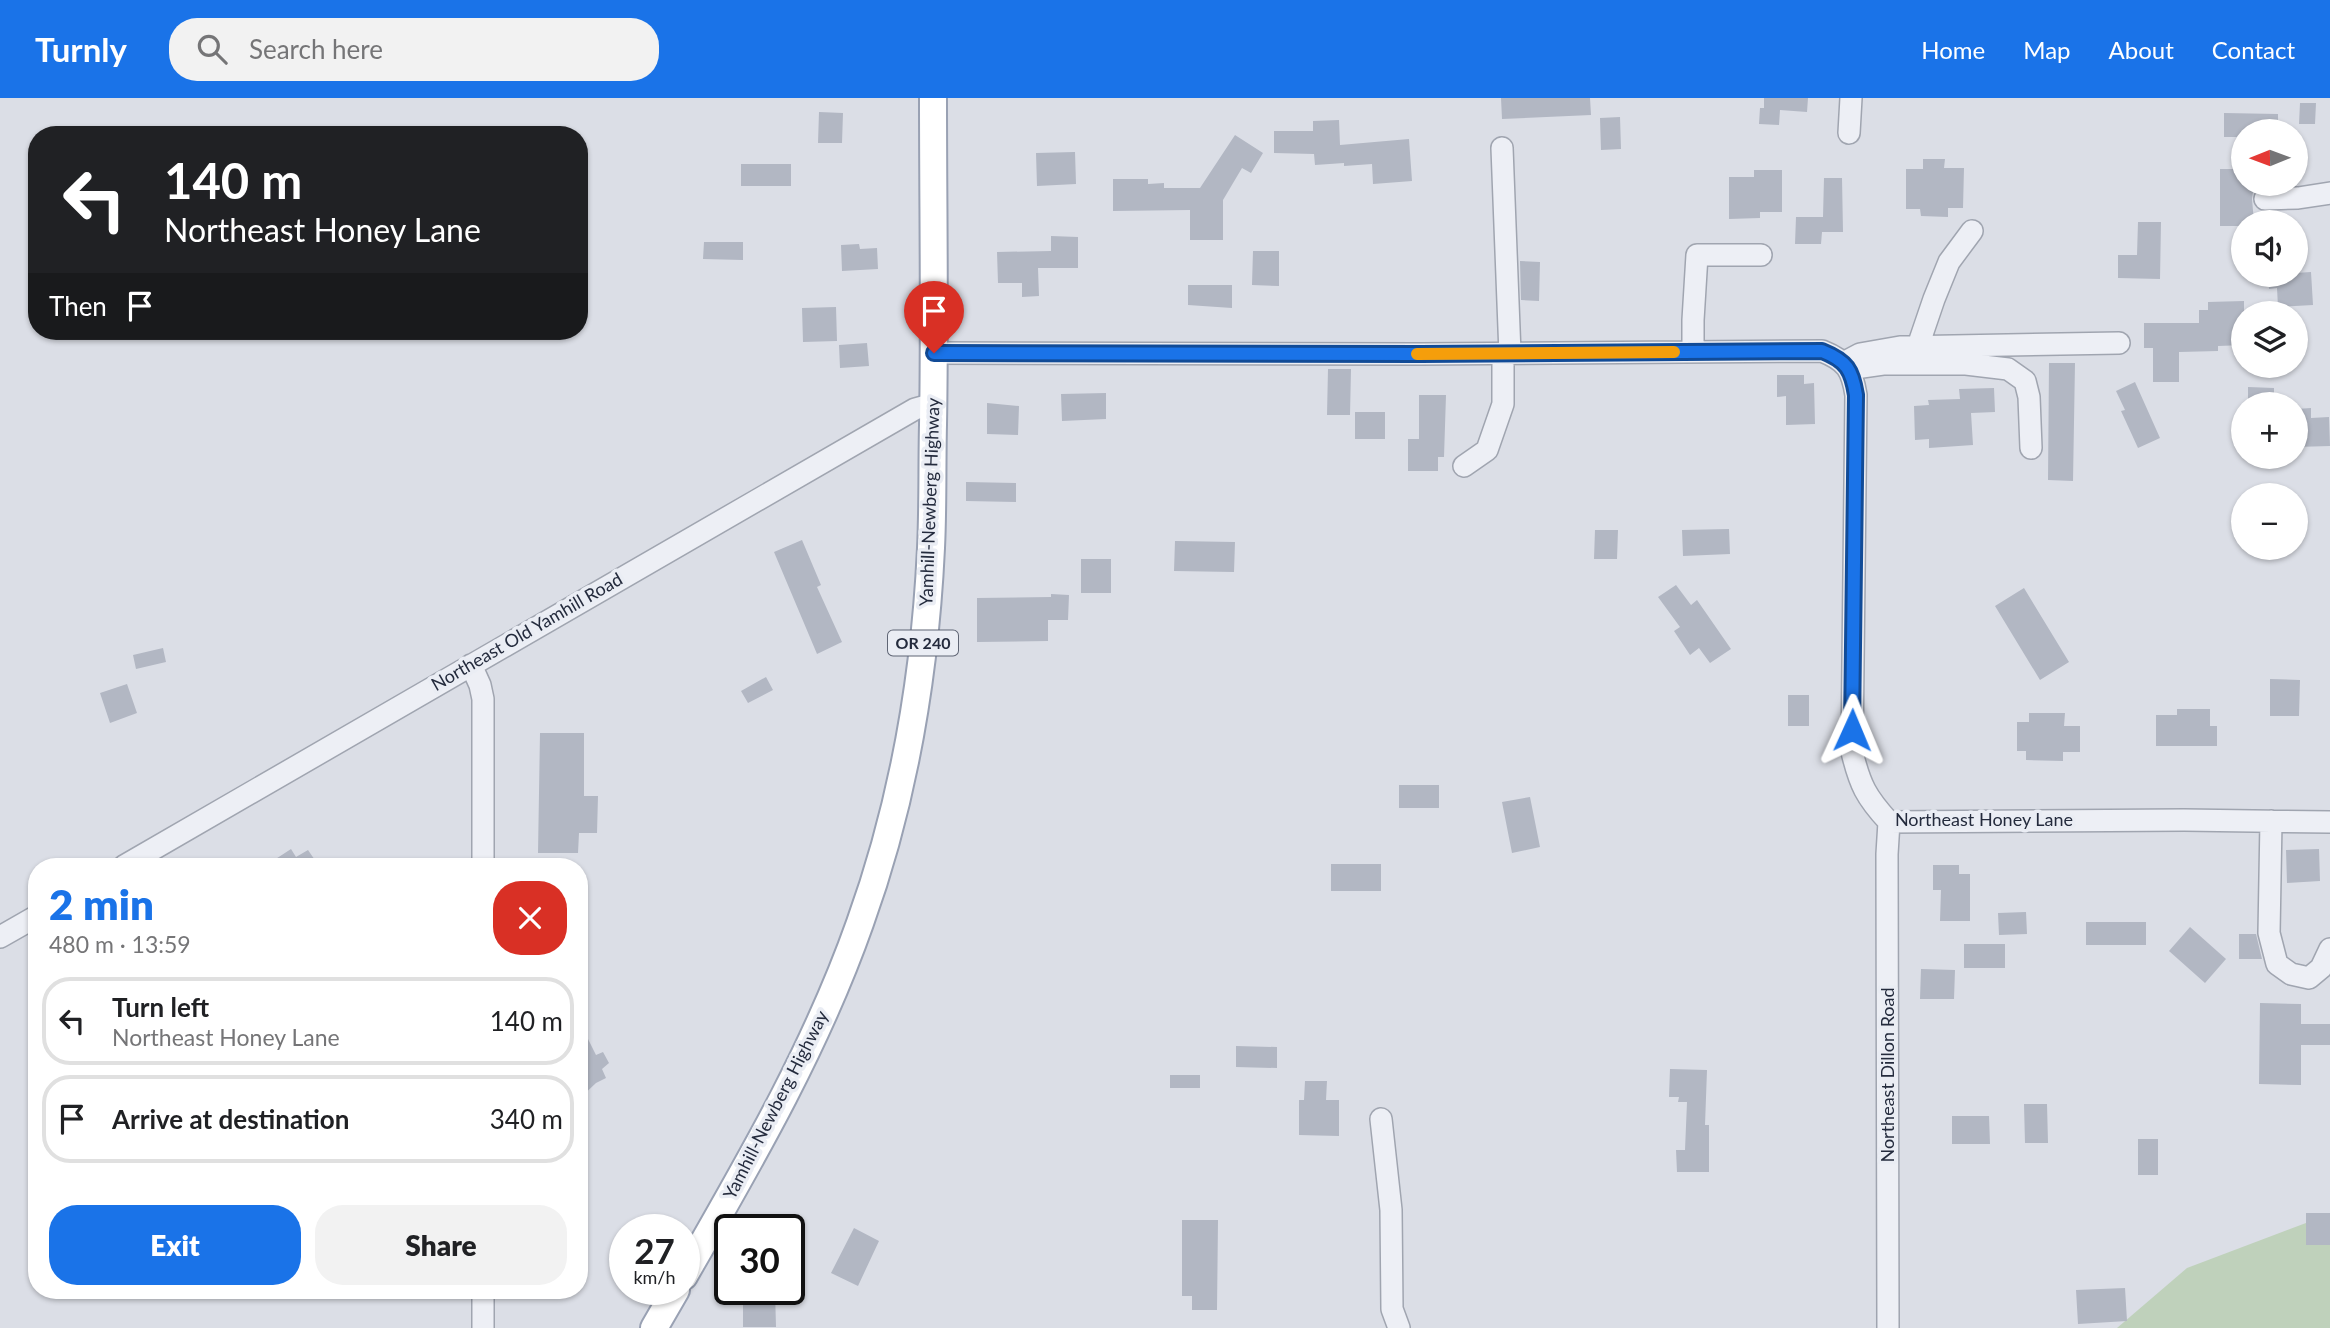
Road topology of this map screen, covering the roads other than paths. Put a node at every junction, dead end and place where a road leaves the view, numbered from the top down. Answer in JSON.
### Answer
{"nodes":[{"id":1,"x":933,"y":98,"type":"edge"},
{"id":2,"x":1851,"y":98,"type":"edge"},
{"id":3,"x":1849,"y":133,"type":"dead end"},
{"id":4,"x":1502,"y":148,"type":"dead end"},
{"id":5,"x":2330,"y":193,"type":"edge"},
{"id":6,"x":2265,"y":199,"type":"dead end"},
{"id":7,"x":1972,"y":231,"type":"dead end"},
{"id":8,"x":1761,"y":255,"type":"dead end"},
{"id":9,"x":2119,"y":343,"type":"dead end"},
{"id":10,"x":1918,"y":346,"type":"junction"},
{"id":11,"x":1693,"y":352,"type":"junction"},
{"id":12,"x":934,"y":353,"type":"junction"},
{"id":13,"x":1506,"y":354,"type":"junction"},
{"id":14,"x":1846,"y":366,"type":"junction"},
{"id":15,"x":933,"y":404,"type":"junction"},
{"id":16,"x":2031,"y":448,"type":"dead end"},
{"id":17,"x":1464,"y":466,"type":"dead end"},
{"id":18,"x":471,"y":665,"type":"junction"},
{"id":19,"x":2270,"y":821,"type":"junction"},
{"id":20,"x":1889,"y":822,"type":"junction"},
{"id":21,"x":2330,"y":822,"type":"edge"},
{"id":22,"x":138,"y":858,"type":"edge"},
{"id":23,"x":483,"y":858,"type":"edge"},
{"id":24,"x":28,"y":921,"type":"edge"},
{"id":25,"x":0,"y":937,"type":"edge"},
{"id":26,"x":2330,"y":949,"type":"edge"},
{"id":27,"x":1381,"y":1119,"type":"dead end"},
{"id":28,"x":700,"y":1248,"type":"edge"},
{"id":29,"x":483,"y":1299,"type":"edge"},
{"id":30,"x":667,"y":1305,"type":"edge"},
{"id":31,"x":483,"y":1328,"type":"edge"},
{"id":32,"x":654,"y":1328,"type":"edge"},
{"id":33,"x":1399,"y":1328,"type":"edge"},
{"id":34,"x":1888,"y":1328,"type":"edge"}],
"edges":[{"from":1,"to":12,"type":"main road","name":"Yamhill-Newberg Highway","number":"OR 240"},
{"from":2,"to":3,"type":"street"},
{"from":4,"to":13,"type":"street"},
{"from":5,"to":6,"type":"street"},
{"from":7,"to":10,"type":"street"},
{"from":8,"to":11,"type":"street"},
{"from":9,"to":10,"type":"street"},
{"from":10,"to":14,"type":"street"},
{"from":11,"to":13,"type":"street"},
{"from":11,"to":14,"type":"street"},
{"from":12,"to":13,"type":"street"},
{"from":12,"to":15,"type":"main road","name":"Yamhill-Newberg Highway","number":"OR 240"},
{"from":13,"to":17,"type":"street"},
{"from":14,"to":16,"type":"street"},
{"from":14,"to":20,"type":"street","name":"Northeast Honey Lane"},
{"from":15,"to":18,"type":"street","name":"Northeast Old Yamhill Road"},
{"from":15,"to":28,"type":"main road","name":"Yamhill-Newberg Highway","number":"OR 240"},
{"from":18,"to":22,"type":"street","name":"Northeast Old Yamhill Road"},
{"from":18,"to":23,"type":"street"},
{"from":19,"to":20,"type":"street","name":"Northeast Honey Lane"},
{"from":19,"to":21,"type":"street","name":"Northeast Honey Lane"},
{"from":19,"to":26,"type":"street"},
{"from":20,"to":34,"type":"street","name":"Northeast Dillon Road"},
{"from":24,"to":25,"type":"street"},
{"from":27,"to":33,"type":"street"},
{"from":29,"to":31,"type":"street"},
{"from":30,"to":32,"type":"main road"}]}
